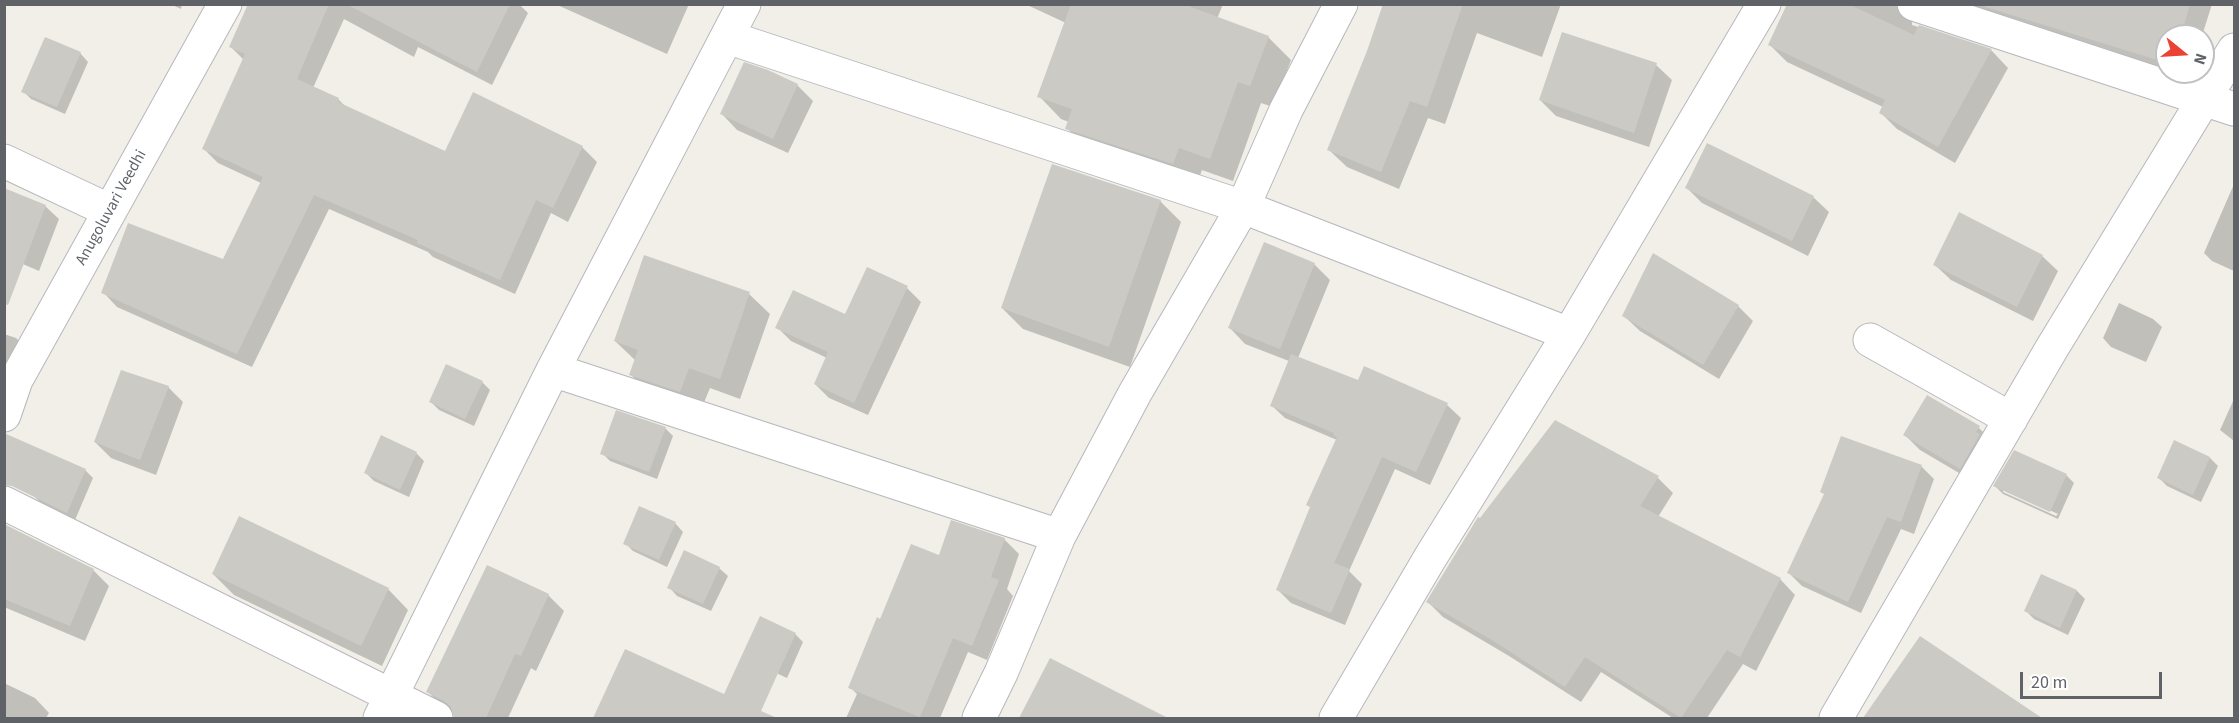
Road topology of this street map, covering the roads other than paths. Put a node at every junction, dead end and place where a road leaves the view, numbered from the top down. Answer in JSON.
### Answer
{"nodes":[{"id":1,"x":225,"y":4,"type":"edge"},
{"id":2,"x":744,"y":4,"type":"edge"},
{"id":3,"x":1341,"y":4,"type":"edge"},
{"id":4,"x":1764,"y":4,"type":"edge"},
{"id":5,"x":1914,"y":4,"type":"edge"},
{"id":6,"x":727,"y":37,"type":"junction"},
{"id":7,"x":2235,"y":50,"type":"edge"},
{"id":8,"x":2220,"y":104,"type":"edge"},
{"id":9,"x":4,"y":161,"type":"edge"},
{"id":10,"x":1243,"y":207,"type":"junction"},
{"id":11,"x":110,"y":212,"type":"junction"},
{"id":12,"x":1569,"y":334,"type":"junction"},
{"id":13,"x":1870,"y":340,"type":"dead end"},
{"id":14,"x":553,"y":370,"type":"junction"},
{"id":15,"x":4,"y":415,"type":"edge"},
{"id":16,"x":2011,"y":419,"type":"junction"},
{"id":17,"x":4,"y":503,"type":"edge"},
{"id":18,"x":1059,"y":536,"type":"junction"},
{"id":19,"x":386,"y":707,"type":"edge"},
{"id":20,"x":436,"y":718,"type":"edge"},
{"id":21,"x":979,"y":718,"type":"edge"},
{"id":22,"x":1336,"y":718,"type":"edge"},
{"id":23,"x":1836,"y":718,"type":"edge"}],
"edges":[{"from":1,"to":11,"type":"street","name":"Anugoluvari Veedhi"},
{"from":2,"to":6,"type":"street"},
{"from":3,"to":10,"type":"street"},
{"from":4,"to":12,"type":"street"},
{"from":5,"to":8,"type":"street"},
{"from":6,"to":10,"type":"street"},
{"from":6,"to":14,"type":"street"},
{"from":7,"to":8,"type":"street"},
{"from":8,"to":16,"type":"street"},
{"from":9,"to":11,"type":"street"},
{"from":10,"to":12,"type":"street"},
{"from":10,"to":18,"type":"street"},
{"from":11,"to":15,"type":"street","name":"Anugoluvari Veedhi"},
{"from":12,"to":22,"type":"street"},
{"from":13,"to":16,"type":"street"},
{"from":14,"to":18,"type":"street"},
{"from":14,"to":19,"type":"street"},
{"from":16,"to":23,"type":"street"},
{"from":17,"to":19,"type":"street"},
{"from":18,"to":21,"type":"street"},
{"from":19,"to":20,"type":"street"}]}
